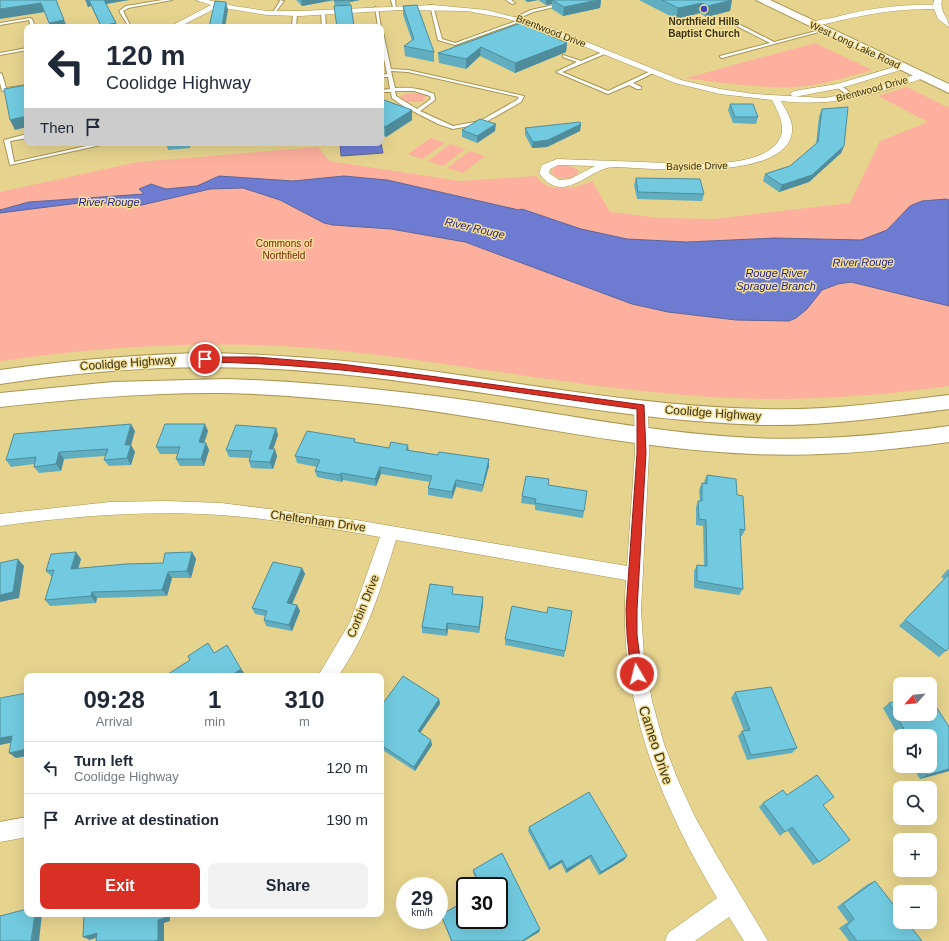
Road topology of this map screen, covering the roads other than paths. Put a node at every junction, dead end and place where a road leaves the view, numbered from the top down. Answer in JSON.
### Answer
{"nodes":[{"id":1,"x":170,"y":0,"type":"edge"},
{"id":2,"x":200,"y":0,"type":"edge"},
{"id":3,"x":281,"y":0,"type":"edge"},
{"id":4,"x":508,"y":0,"type":"edge"},
{"id":5,"x":581,"y":0,"type":"edge"},
{"id":6,"x":761,"y":0,"type":"edge"},
{"id":7,"x":394,"y":3,"type":"edge"},
{"id":8,"x":447,"y":3,"type":"edge"},
{"id":9,"x":513,"y":3,"type":"dead end"},
{"id":10,"x":216,"y":5,"type":"junction"},
{"id":11,"x":431,"y":6,"type":"junction"},
{"id":12,"x":938,"y":7,"type":"edge"},
{"id":13,"x":376,"y":8,"type":"junction"},
{"id":14,"x":273,"y":13,"type":"junction"},
{"id":15,"x":323,"y":13,"type":"junction"},
{"id":16,"x":295,"y":14,"type":"junction"},
{"id":17,"x":519,"y":19,"type":"junction"},
{"id":18,"x":728,"y":20,"type":"dead end"},
{"id":19,"x":861,"y":22,"type":"dead end"},
{"id":20,"x":0,"y":24,"type":"edge"},
{"id":21,"x":32,"y":24,"type":"edge"},
{"id":22,"x":129,"y":24,"type":"edge"},
{"id":23,"x":179,"y":24,"type":"edge"},
{"id":24,"x":294,"y":24,"type":"edge"},
{"id":25,"x":324,"y":24,"type":"edge"},
{"id":26,"x":379,"y":24,"type":"edge"},
{"id":27,"x":813,"y":25,"type":"junction"},
{"id":28,"x":949,"y":25,"type":"edge"},
{"id":29,"x":841,"y":27,"type":"dead end"},
{"id":30,"x":825,"y":31,"type":"junction"},
{"id":31,"x":774,"y":43,"type":"junction"},
{"id":32,"x":384,"y":47,"type":"edge"},
{"id":33,"x":24,"y":50,"type":"edge"},
{"id":34,"x":605,"y":52,"type":"junction"},
{"id":35,"x":0,"y":54,"type":"edge"},
{"id":36,"x":564,"y":56,"type":"edge"},
{"id":37,"x":722,"y":57,"type":"dead end"},
{"id":38,"x":581,"y":62,"type":"junction"},
{"id":39,"x":901,"y":67,"type":"junction"},
{"id":40,"x":653,"y":72,"type":"junction"},
{"id":41,"x":389,"y":73,"type":"junction"},
{"id":42,"x":0,"y":74,"type":"edge"},
{"id":43,"x":384,"y":75,"type":"edge"},
{"id":44,"x":921,"y":76,"type":"junction"},
{"id":45,"x":628,"y":83,"type":"junction"},
{"id":46,"x":838,"y":86,"type":"junction"},
{"id":47,"x":24,"y":87,"type":"edge"},
{"id":48,"x":639,"y":88,"type":"dead end"},
{"id":49,"x":949,"y":89,"type":"edge"},
{"id":50,"x":392,"y":90,"type":"junction"},
{"id":51,"x":384,"y":91,"type":"edge"},
{"id":52,"x":853,"y":96,"type":"junction"},
{"id":53,"x":775,"y":98,"type":"junction"},
{"id":54,"x":417,"y":111,"type":"junction"},
{"id":55,"x":24,"y":137,"type":"edge"},
{"id":56,"x":93,"y":146,"type":"edge"},
{"id":57,"x":605,"y":165,"type":"junction"},
{"id":58,"x":0,"y":377,"type":"edge"},
{"id":59,"x":0,"y":400,"type":"edge"},
{"id":60,"x":949,"y":402,"type":"edge"},
{"id":61,"x":641,"y":407,"type":"junction"},
{"id":62,"x":949,"y":434,"type":"edge"},
{"id":63,"x":642,"y":436,"type":"junction"},
{"id":64,"x":0,"y":520,"type":"edge"},
{"id":65,"x":390,"y":532,"type":"junction"},
{"id":66,"x":633,"y":574,"type":"junction"},
{"id":67,"x":329,"y":673,"type":"edge"},
{"id":68,"x":24,"y":828,"type":"edge"},
{"id":69,"x":0,"y":832,"type":"edge"},
{"id":70,"x":731,"y":902,"type":"junction"},
{"id":71,"x":676,"y":941,"type":"edge"},
{"id":72,"x":757,"y":941,"type":"edge"}],
"edges":[{"from":1,"to":22,"type":"lane"},
{"from":2,"to":10,"type":"street","name":"Brentwood Drive"},
{"from":3,"to":14,"type":"lane"},
{"from":4,"to":9,"type":"lane"},
{"from":5,"to":17,"type":"lane"},
{"from":6,"to":27,"type":"main road","name":"West Long Lake Road"},
{"from":7,"to":11,"type":"street","name":"Brentwood Drive"},
{"from":7,"to":13,"type":"street","name":"Brentwood Drive"},
{"from":8,"to":11,"type":"street","name":"Brentwood Drive"},
{"from":8,"to":17,"type":"street","name":"Brentwood Drive"},
{"from":10,"to":14,"type":"street","name":"Brentwood Drive"},
{"from":10,"to":23,"type":"street"},
{"from":11,"to":17,"type":"lane"},
{"from":12,"to":19,"type":"street"},
{"from":12,"to":27,"type":"street"},
{"from":12,"to":28,"type":"street"},
{"from":13,"to":15,"type":"street","name":"Brentwood Drive"},
{"from":13,"to":26,"type":"lane"},
{"from":14,"to":16,"type":"street","name":"Brentwood Drive"},
{"from":15,"to":16,"type":"street","name":"Brentwood Drive"},
{"from":15,"to":25,"type":"lane"},
{"from":16,"to":24,"type":"lane"},
{"from":17,"to":34,"type":"street","name":"Brentwood Drive"},
{"from":18,"to":31,"type":"lane"},
{"from":20,"to":21,"type":"lane"},
{"from":27,"to":30,"type":"main road","name":"West Long Lake Road"},
{"from":29,"to":30,"type":"street"},
{"from":30,"to":31,"type":"lane"},
{"from":30,"to":39,"type":"main road","name":"West Long Lake Road"},
{"from":31,"to":37,"type":"lane"},
{"from":32,"to":41,"type":"lane"},
{"from":33,"to":35,"type":"lane"},
{"from":34,"to":38,"type":"lane"},
{"from":34,"to":40,"type":"street","name":"Brentwood Drive"},
{"from":36,"to":38,"type":"lane"},
{"from":38,"to":45,"type":"lane"},
{"from":39,"to":44,"type":"main road","name":"West Long Lake Road"},
{"from":39,"to":46,"type":"street","name":"Brentwood Drive"},
{"from":40,"to":45,"type":"lane"},
{"from":40,"to":53,"type":"street","name":"Brentwood Drive"},
{"from":41,"to":43,"type":"lane"},
{"from":41,"to":50,"type":"lane"},
{"from":41,"to":54,"type":"lane"},
{"from":42,"to":47,"type":"lane"},
{"from":44,"to":49,"type":"main road","name":"West Long Lake Road"},
{"from":44,"to":52,"type":"street","name":"Brentwood Drive"},
{"from":45,"to":48,"type":"lane"},
{"from":46,"to":52,"type":"lane"},
{"from":46,"to":53,"type":"street","name":"Brentwood Drive"},
{"from":50,"to":51,"type":"lane"},
{"from":50,"to":54,"type":"lane"},
{"from":50,"to":54,"type":"lane"},
{"from":52,"to":53,"type":"street","name":"Brentwood Drive"},
{"from":53,"to":57,"type":"street","name":"Bayside Drive"},
{"from":55,"to":56,"type":"lane"},
{"from":57,"to":57,"type":"street","name":"Bayside Drive"},
{"from":58,"to":61,"type":"main road","name":"Coolidge Highway"},
{"from":59,"to":63,"type":"main road","name":"Coolidge Highway"},
{"from":60,"to":61,"type":"main road","name":"Coolidge Highway"},
{"from":61,"to":63,"type":"street","name":"Cameo Drive"},
{"from":62,"to":63,"type":"main road","name":"Coolidge Highway"},
{"from":63,"to":66,"type":"street","name":"Cameo Drive"},
{"from":64,"to":65,"type":"street","name":"Cheltenham Drive"},
{"from":65,"to":66,"type":"street","name":"Cheltenham Drive"},
{"from":65,"to":67,"type":"street","name":"Corbin Drive"},
{"from":66,"to":70,"type":"street","name":"Cameo Drive"},
{"from":68,"to":69,"type":"street"},
{"from":70,"to":71,"type":"street"},
{"from":70,"to":72,"type":"street","name":"Cameo Drive"}]}
